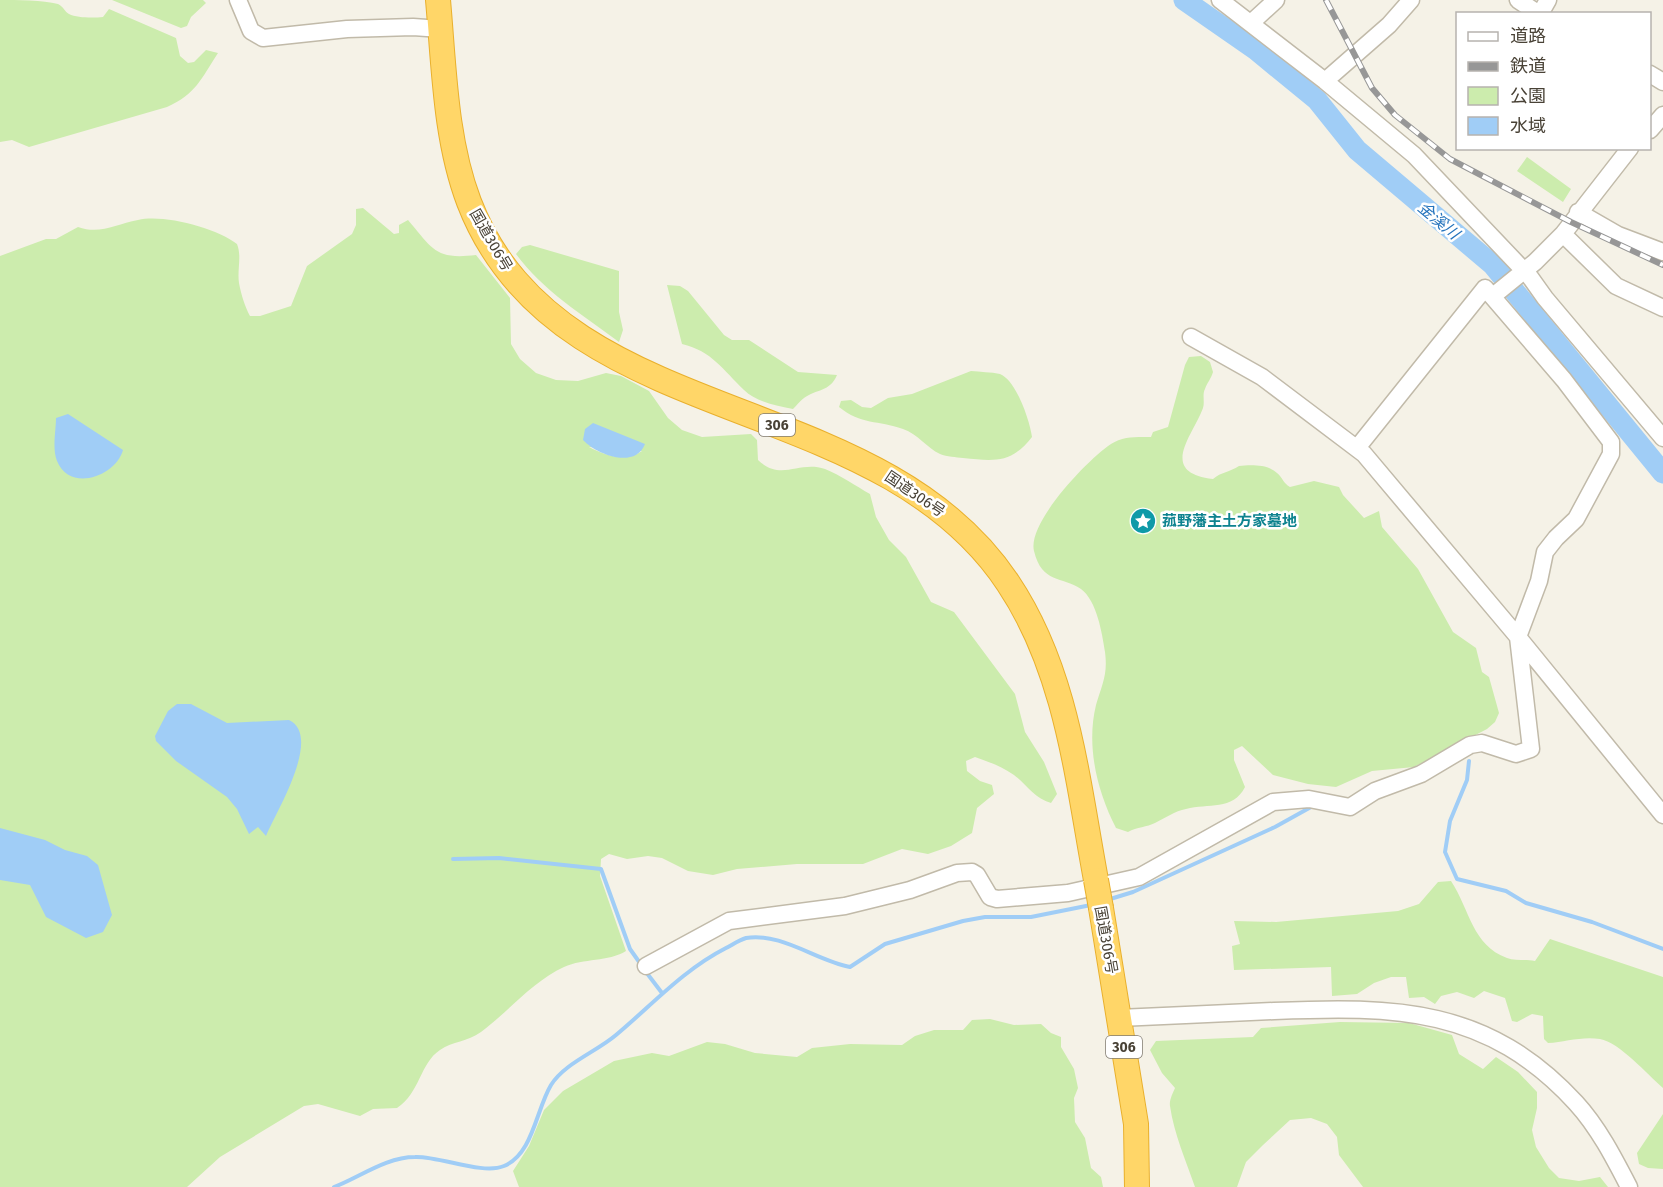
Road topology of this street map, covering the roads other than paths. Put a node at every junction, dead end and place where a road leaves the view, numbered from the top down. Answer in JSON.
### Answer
{"nodes":[{"id":1,"x":238,"y":0,"type":"edge"},
{"id":2,"x":438,"y":0,"type":"edge"},
{"id":3,"x":1220,"y":0,"type":"edge"},
{"id":4,"x":1276,"y":0,"type":"edge"},
{"id":5,"x":1411,"y":0,"type":"edge"},
{"id":6,"x":1518,"y":0,"type":"edge"},
{"id":7,"x":1536,"y":12,"type":"edge"},
{"id":8,"x":1251,"y":23,"type":"junction"},
{"id":9,"x":441,"y":29,"type":"junction"},
{"id":10,"x":1325,"y":81,"type":"junction"},
{"id":11,"x":1628,"y":150,"type":"edge"},
{"id":12,"x":1578,"y":212,"type":"junction"},
{"id":13,"x":1563,"y":234,"type":"junction"},
{"id":14,"x":1663,"y":252,"type":"edge"},
{"id":15,"x":1523,"y":273,"type":"junction"},
{"id":16,"x":1496,"y":295,"type":"junction"},
{"id":17,"x":1663,"y":309,"type":"edge"},
{"id":18,"x":1191,"y":337,"type":"dead end"},
{"id":19,"x":1663,"y":438,"type":"edge"},
{"id":20,"x":1357,"y":448,"type":"junction"},
{"id":21,"x":1518,"y":637,"type":"junction"},
{"id":22,"x":1663,"y":815,"type":"edge"},
{"id":23,"x":646,"y":966,"type":"dead end"},
{"id":24,"x":1119,"y":1018,"type":"junction"},
{"id":25,"x":1137,"y":1187,"type":"edge"},
{"id":26,"x":1629,"y":1187,"type":"edge"}],
"edges":[{"from":1,"to":9,"type":"street"},
{"from":2,"to":9,"type":"highway","name":"国道306号","number":"306"},
{"from":3,"to":8,"type":"street"},
{"from":4,"to":8,"type":"street"},
{"from":5,"to":10,"type":"street"},
{"from":6,"to":7,"type":"street"},
{"from":8,"to":10,"type":"street"},
{"from":9,"to":24,"type":"highway","name":"国道306号","number":"306","bridge":true},
{"from":10,"to":15,"type":"street"},
{"from":11,"to":12,"type":"street"},
{"from":12,"to":13,"type":"street"},
{"from":12,"to":14,"type":"street"},
{"from":13,"to":15,"type":"street"},
{"from":13,"to":17,"type":"street"},
{"from":15,"to":16,"type":"street"},
{"from":15,"to":19,"type":"street"},
{"from":16,"to":20,"type":"street"},
{"from":16,"to":21,"type":"street"},
{"from":18,"to":20,"type":"street"},
{"from":20,"to":21,"type":"street"},
{"from":21,"to":22,"type":"street"},
{"from":21,"to":23,"type":"street"},
{"from":24,"to":25,"type":"highway","name":"国道306号","number":"306"},
{"from":24,"to":26,"type":"street"}]}
